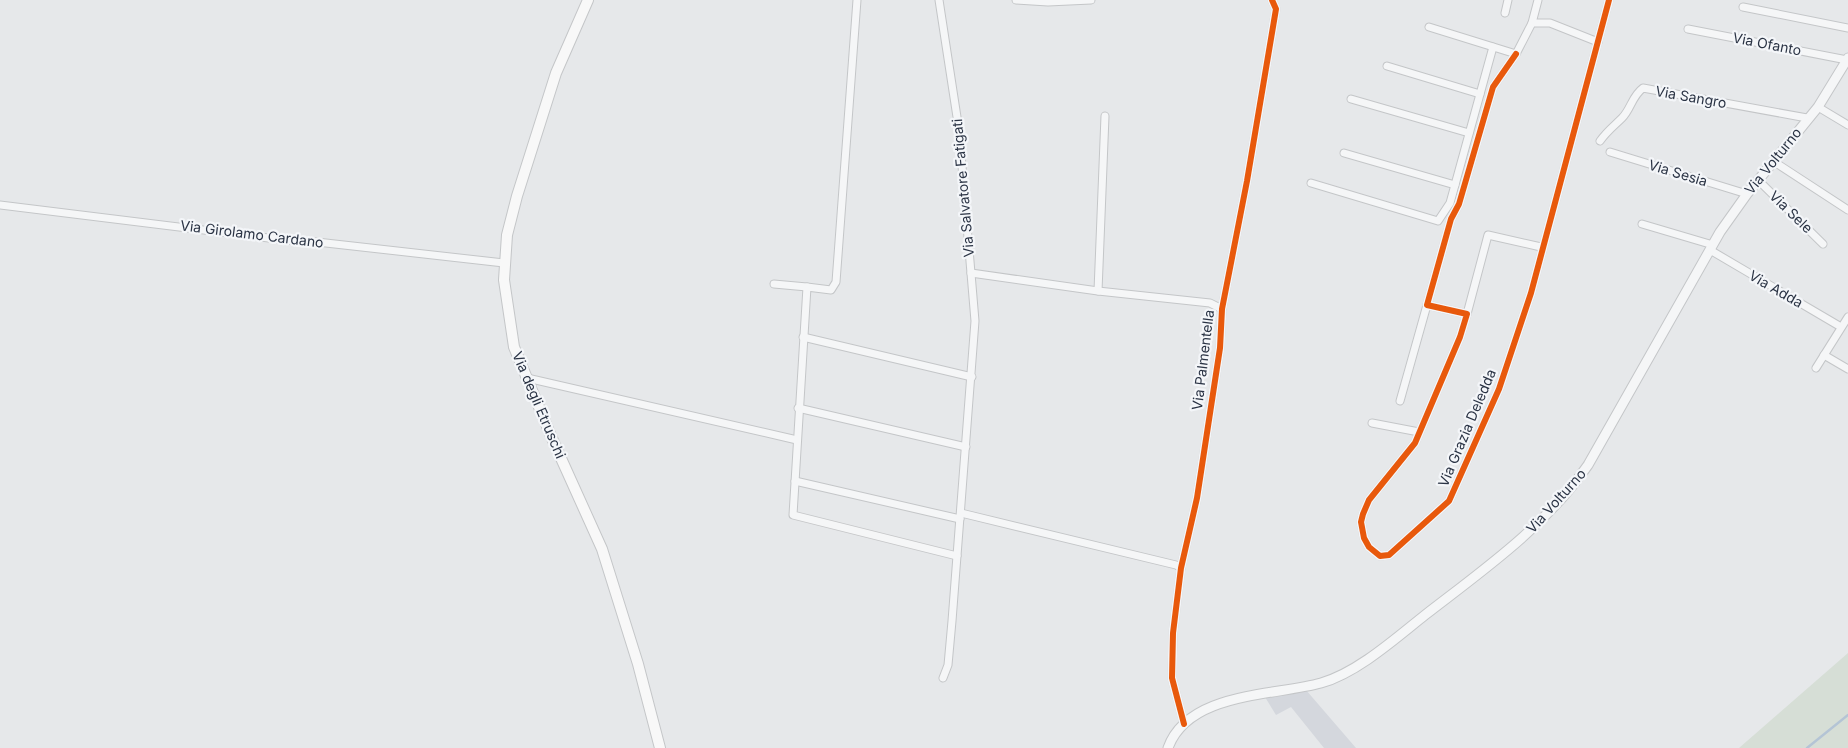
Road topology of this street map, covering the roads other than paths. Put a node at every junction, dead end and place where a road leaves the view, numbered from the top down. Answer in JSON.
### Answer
{"nodes":[{"id":1,"x":588,"y":0,"type":"edge"},
{"id":2,"x":857,"y":0,"type":"edge"},
{"id":3,"x":939,"y":0,"type":"edge"},
{"id":4,"x":1016,"y":0,"type":"edge"},
{"id":5,"x":1091,"y":0,"type":"edge"},
{"id":6,"x":1272,"y":0,"type":"edge"},
{"id":7,"x":1508,"y":0,"type":"edge"},
{"id":8,"x":1538,"y":0,"type":"edge"},
{"id":9,"x":1609,"y":0,"type":"edge"},
{"id":10,"x":1743,"y":7,"type":"dead end"},
{"id":11,"x":1505,"y":13,"type":"dead end"},
{"id":12,"x":1532,"y":23,"type":"junction"},
{"id":13,"x":1429,"y":27,"type":"dead end"},
{"id":14,"x":1848,"y":28,"type":"edge"},
{"id":15,"x":1688,"y":29,"type":"dead end"},
{"id":16,"x":1598,"y":42,"type":"junction"},
{"id":17,"x":1493,"y":47,"type":"junction"},
{"id":18,"x":1516,"y":54,"type":"junction"},
{"id":19,"x":1847,"y":59,"type":"edge"},
{"id":20,"x":1387,"y":66,"type":"dead end"},
{"id":21,"x":1480,"y":94,"type":"junction"},
{"id":22,"x":1351,"y":99,"type":"dead end"},
{"id":23,"x":1818,"y":107,"type":"junction"},
{"id":24,"x":1106,"y":116,"type":"dead end"},
{"id":25,"x":1808,"y":118,"type":"junction"},
{"id":26,"x":1848,"y":125,"type":"edge"},
{"id":27,"x":1469,"y":133,"type":"junction"},
{"id":28,"x":1600,"y":141,"type":"dead end"},
{"id":29,"x":1610,"y":152,"type":"dead end"},
{"id":30,"x":1344,"y":153,"type":"dead end"},
{"id":31,"x":1773,"y":161,"type":"junction"},
{"id":32,"x":1758,"y":180,"type":"junction"},
{"id":33,"x":1311,"y":183,"type":"dead end"},
{"id":34,"x":1455,"y":186,"type":"junction"},
{"id":35,"x":1746,"y":194,"type":"junction"},
{"id":36,"x":0,"y":205,"type":"edge"},
{"id":37,"x":1848,"y":210,"type":"edge"},
{"id":38,"x":1642,"y":224,"type":"dead end"},
{"id":39,"x":1823,"y":244,"type":"dead end"},
{"id":40,"x":1541,"y":247,"type":"junction"},
{"id":41,"x":1711,"y":248,"type":"junction"},
{"id":42,"x":504,"y":263,"type":"junction"},
{"id":43,"x":971,"y":272,"type":"junction"},
{"id":44,"x":774,"y":284,"type":"dead end"},
{"id":45,"x":807,"y":287,"type":"junction"},
{"id":46,"x":1098,"y":291,"type":"junction"},
{"id":47,"x":1427,"y":306,"type":"junction"},
{"id":48,"x":1222,"y":309,"type":"junction"},
{"id":49,"x":1468,"y":314,"type":"junction"},
{"id":50,"x":1848,"y":317,"type":"edge"},
{"id":51,"x":1841,"y":327,"type":"junction"},
{"id":52,"x":803,"y":337,"type":"junction"},
{"id":53,"x":1824,"y":355,"type":"junction"},
{"id":54,"x":1816,"y":368,"type":"dead end"},
{"id":55,"x":1848,"y":369,"type":"edge"},
{"id":56,"x":972,"y":377,"type":"junction"},
{"id":57,"x":527,"y":378,"type":"junction"},
{"id":58,"x":1400,"y":401,"type":"dead end"},
{"id":59,"x":798,"y":408,"type":"junction"},
{"id":60,"x":1372,"y":423,"type":"dead end"},
{"id":61,"x":1419,"y":432,"type":"junction"},
{"id":62,"x":797,"y":440,"type":"junction"},
{"id":63,"x":966,"y":447,"type":"junction"},
{"id":64,"x":795,"y":481,"type":"junction"},
{"id":65,"x":961,"y":516,"type":"junction"},
{"id":66,"x":957,"y":556,"type":"junction"},
{"id":67,"x":1181,"y":568,"type":"junction"},
{"id":68,"x":943,"y":678,"type":"dead end"},
{"id":69,"x":1184,"y":724,"type":"junction"},
{"id":70,"x":660,"y":748,"type":"edge"},
{"id":71,"x":1168,"y":748,"type":"edge"}],
"edges":[{"from":1,"to":42,"type":"main road","name":"Via degli Etruschi"},
{"from":2,"to":45,"type":"street"},
{"from":3,"to":43,"type":"street","name":"Via Salvatore Fatigati"},
{"from":4,"to":5,"type":"street"},
{"from":6,"to":48,"type":"street","name":"Via Palmentella"},
{"from":7,"to":11,"type":"street"},
{"from":8,"to":12,"type":"street"},
{"from":9,"to":16,"type":"street","name":"Via Grazia Deledda"},
{"from":10,"to":14,"type":"street"},
{"from":12,"to":16,"type":"street"},
{"from":12,"to":18,"type":"street"},
{"from":13,"to":17,"type":"street"},
{"from":15,"to":19,"type":"street","name":"Via Ofanto"},
{"from":16,"to":40,"type":"street","name":"Via Grazia Deledda"},
{"from":17,"to":18,"type":"street"},
{"from":17,"to":21,"type":"street"},
{"from":18,"to":47,"type":"street"},
{"from":19,"to":23,"type":"street","name":"Via Volturno"},
{"from":20,"to":21,"type":"street"},
{"from":21,"to":27,"type":"street"},
{"from":22,"to":27,"type":"street"},
{"from":23,"to":25,"type":"street","name":"Via Volturno"},
{"from":23,"to":26,"type":"street"},
{"from":24,"to":46,"type":"street"},
{"from":25,"to":28,"type":"street","name":"Via Sangro"},
{"from":25,"to":31,"type":"street","name":"Via Volturno"},
{"from":27,"to":34,"type":"street"},
{"from":29,"to":35,"type":"street","name":"Via Sesia"},
{"from":30,"to":34,"type":"street"},
{"from":31,"to":32,"type":"street","name":"Via Volturno"},
{"from":31,"to":37,"type":"street"},
{"from":32,"to":35,"type":"street","name":"Via Volturno"},
{"from":32,"to":39,"type":"street","name":"Via Sele"},
{"from":33,"to":34,"type":"street"},
{"from":35,"to":41,"type":"street","name":"Via Volturno"},
{"from":36,"to":42,"type":"street","name":"Via Girolamo Cardano"},
{"from":38,"to":41,"type":"street","name":"Via Adda"},
{"from":40,"to":49,"type":"street","name":"Via Grazia Deledda"},
{"from":40,"to":61,"type":"street","name":"Via Grazia Deledda"},
{"from":41,"to":51,"type":"street","name":"Via Adda"},
{"from":41,"to":69,"type":"street","name":"Via Volturno"},
{"from":42,"to":57,"type":"main road","name":"Via degli Etruschi"},
{"from":43,"to":46,"type":"street","name":"Via Palmentella"},
{"from":43,"to":56,"type":"street","name":"Via Salvatore Fatigati"},
{"from":44,"to":45,"type":"street"},
{"from":45,"to":52,"type":"street"},
{"from":46,"to":48,"type":"street","name":"Via Palmentella"},
{"from":47,"to":49,"type":"street"},
{"from":47,"to":58,"type":"street"},
{"from":48,"to":67,"type":"street","name":"Via Palmentella"},
{"from":49,"to":61,"type":"street","name":"Via Grazia Deledda"},
{"from":50,"to":51,"type":"street"},
{"from":51,"to":53,"type":"street"},
{"from":52,"to":56,"type":"street"},
{"from":52,"to":59,"type":"street"},
{"from":53,"to":54,"type":"street"},
{"from":53,"to":55,"type":"street"},
{"from":56,"to":63,"type":"street","name":"Via Salvatore Fatigati"},
{"from":57,"to":62,"type":"street"},
{"from":57,"to":70,"type":"main road","name":"Via degli Etruschi"},
{"from":59,"to":62,"type":"street"},
{"from":59,"to":63,"type":"street"},
{"from":60,"to":61,"type":"street"},
{"from":62,"to":64,"type":"street"},
{"from":63,"to":65,"type":"street","name":"Via Salvatore Fatigati"},
{"from":64,"to":65,"type":"street"},
{"from":64,"to":66,"type":"street"},
{"from":65,"to":66,"type":"street","name":"Via Salvatore Fatigati"},
{"from":65,"to":67,"type":"street"},
{"from":66,"to":68,"type":"street","name":"Via Salvatore Fatigati"},
{"from":67,"to":69,"type":"street","name":"Via Palmentella"},
{"from":69,"to":71,"type":"street","name":"Via Volturno"}]}
